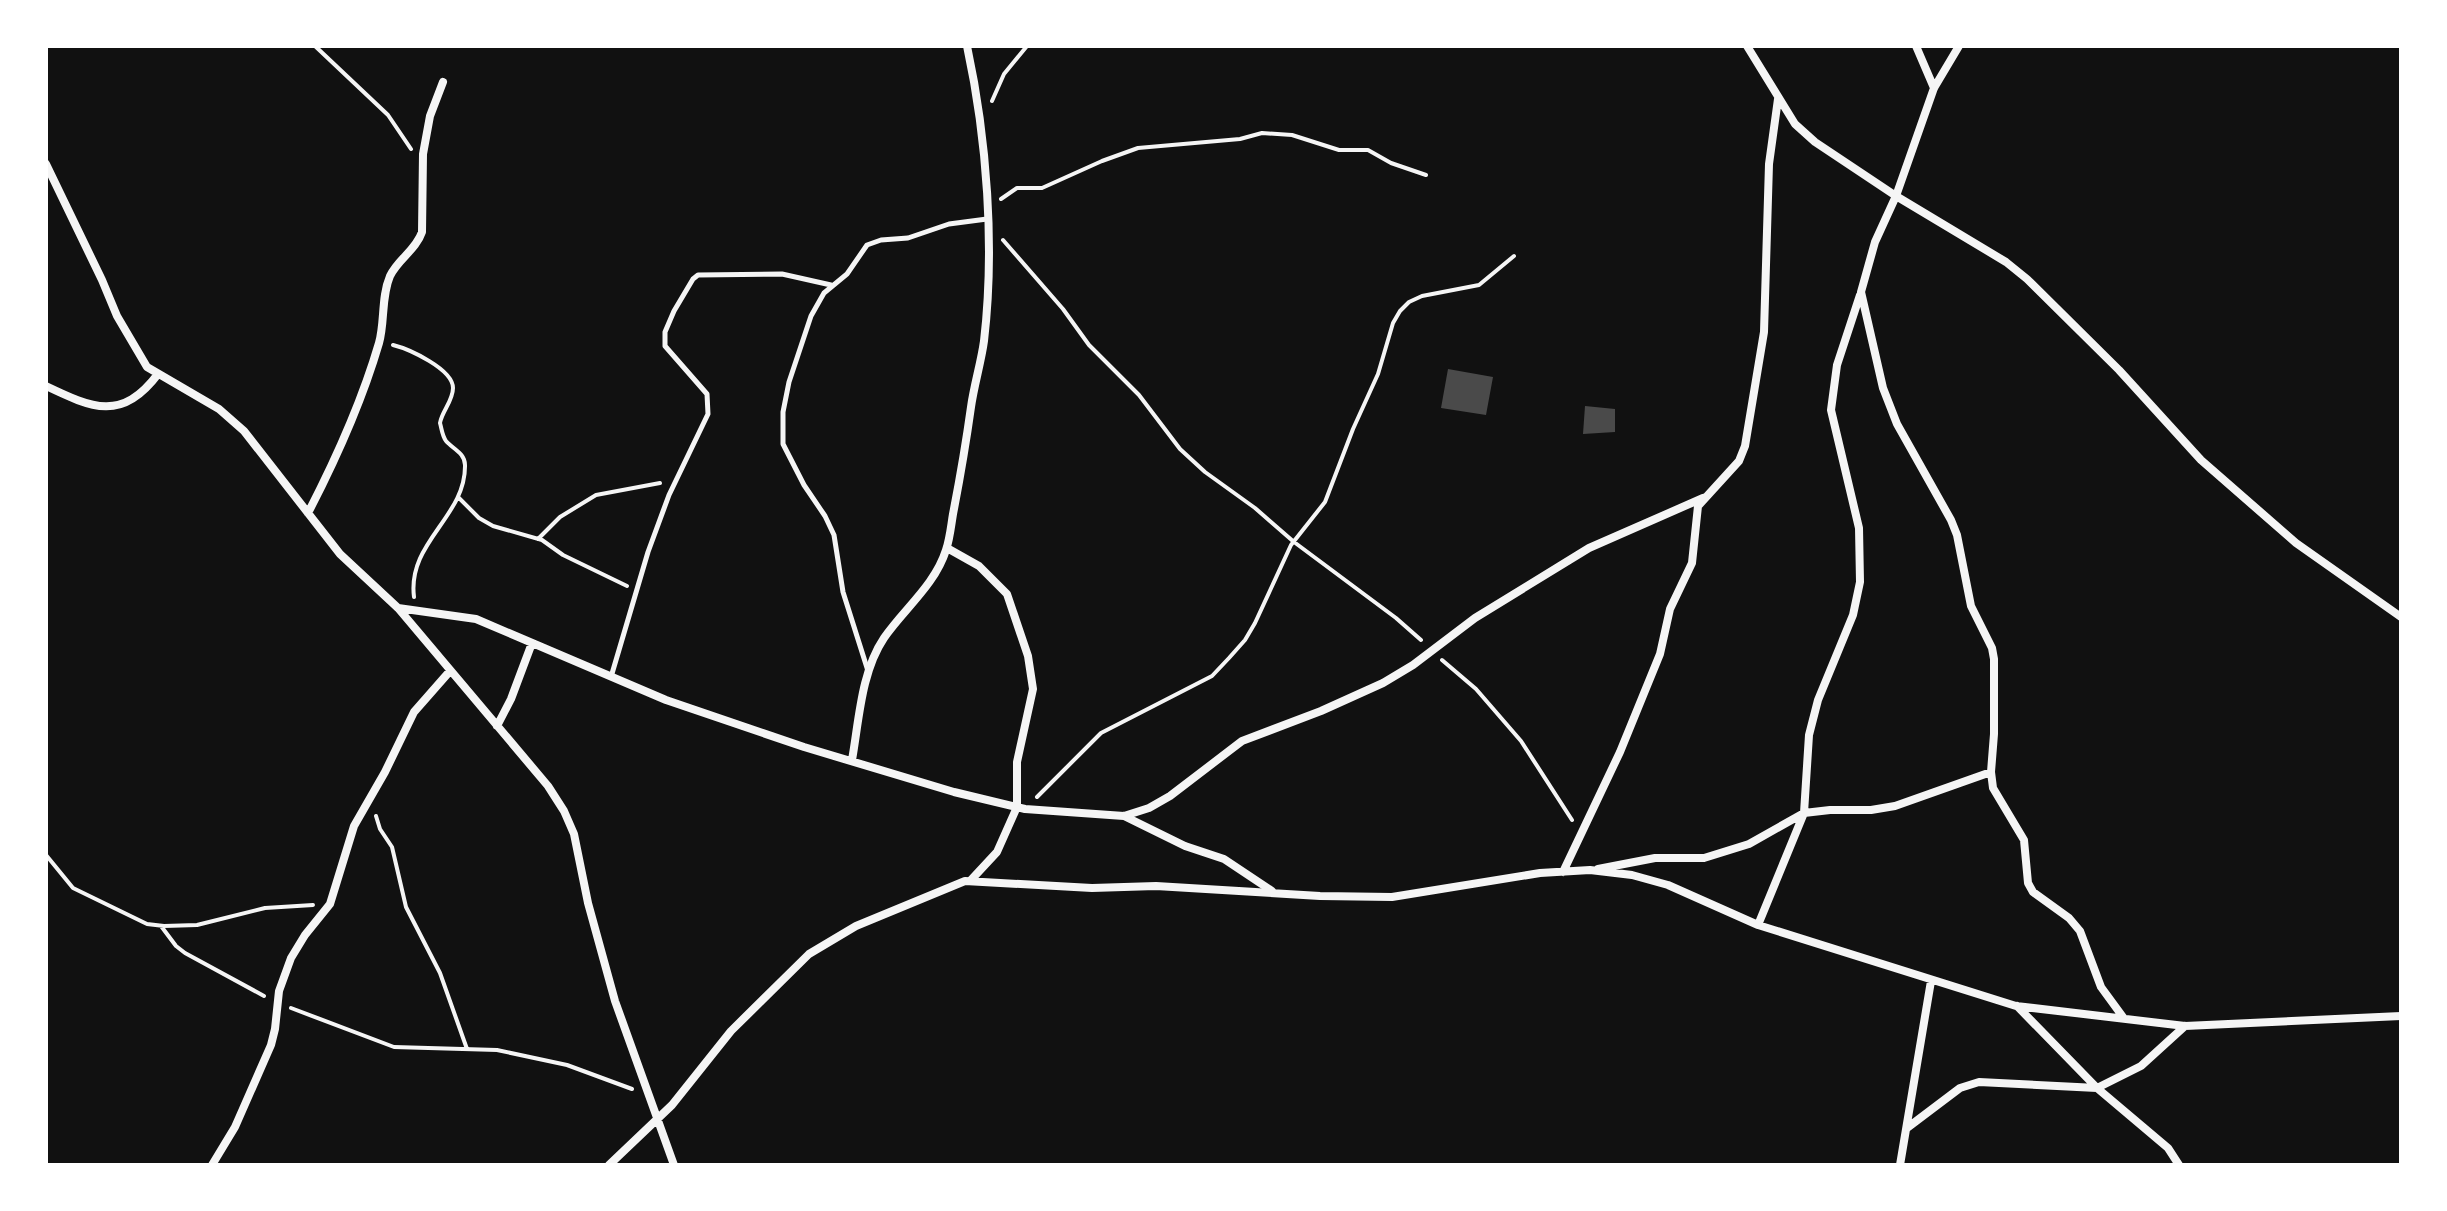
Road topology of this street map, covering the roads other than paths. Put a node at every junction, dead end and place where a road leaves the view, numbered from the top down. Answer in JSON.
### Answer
{"nodes":[{"id":1,"x":967,"y":46,"type":"edge"},
{"id":2,"x":1747,"y":46,"type":"edge"},
{"id":3,"x":1916,"y":46,"type":"edge"},
{"id":4,"x":1959,"y":46,"type":"edge"},
{"id":5,"x":443,"y":82,"type":"dead end"},
{"id":6,"x":1934,"y":88,"type":"junction"},
{"id":7,"x":1778,"y":98,"type":"junction"},
{"id":8,"x":46,"y":164,"type":"edge"},
{"id":9,"x":1896,"y":196,"type":"junction"},
{"id":10,"x":986,"y":218,"type":"junction"},
{"id":11,"x":832,"y":285,"type":"junction"},
{"id":12,"x":1861,"y":292,"type":"junction"},
{"id":13,"x":158,"y":374,"type":"junction"},
{"id":14,"x":46,"y":386,"type":"edge"},
{"id":15,"x":1703,"y":498,"type":"junction"},
{"id":16,"x":308,"y":513,"type":"junction"},
{"id":17,"x":947,"y":548,"type":"junction"},
{"id":18,"x":398,"y":608,"type":"junction"},
{"id":19,"x":2401,"y":617,"type":"edge"},
{"id":20,"x":532,"y":643,"type":"junction"},
{"id":21,"x":450,"y":671,"type":"junction"},
{"id":22,"x":869,"y":672,"type":"junction"},
{"id":23,"x":611,"y":677,"type":"junction"},
{"id":24,"x":497,"y":726,"type":"junction"},
{"id":25,"x":852,"y":760,"type":"junction"},
{"id":26,"x":1991,"y":772,"type":"junction"},
{"id":27,"x":1021,"y":808,"type":"junction"},
{"id":28,"x":1804,"y":813,"type":"junction"},
{"id":29,"x":1124,"y":816,"type":"junction"},
{"id":30,"x":1590,"y":870,"type":"junction"},
{"id":31,"x":1563,"y":872,"type":"junction"},
{"id":32,"x":971,"y":880,"type":"junction"},
{"id":33,"x":1274,"y":892,"type":"junction"},
{"id":34,"x":1758,"y":925,"type":"junction"},
{"id":35,"x":1931,"y":981,"type":"junction"},
{"id":36,"x":2016,"y":1006,"type":"junction"},
{"id":37,"x":2401,"y":1016,"type":"edge"},
{"id":38,"x":2123,"y":1017,"type":"junction"},
{"id":39,"x":2185,"y":1026,"type":"junction"},
{"id":40,"x":2097,"y":1088,"type":"junction"},
{"id":41,"x":658,"y":1119,"type":"junction"},
{"id":42,"x":1907,"y":1128,"type":"junction"},
{"id":43,"x":212,"y":1165,"type":"edge"},
{"id":44,"x":609,"y":1165,"type":"edge"},
{"id":45,"x":674,"y":1165,"type":"edge"},
{"id":46,"x":1900,"y":1165,"type":"edge"},
{"id":47,"x":2179,"y":1165,"type":"edge"}],
"edges":[{"from":1,"to":10,"type":"street"},
{"from":2,"to":7,"type":"street"},
{"from":3,"to":6,"type":"street"},
{"from":4,"to":6,"type":"street"},
{"from":5,"to":16,"type":"street"},
{"from":6,"to":9,"type":"street"},
{"from":7,"to":9,"type":"street"},
{"from":7,"to":15,"type":"street"},
{"from":8,"to":13,"type":"street"},
{"from":9,"to":12,"type":"street"},
{"from":9,"to":19,"type":"street"},
{"from":10,"to":11,"type":"lane"},
{"from":10,"to":17,"type":"street"},
{"from":11,"to":22,"type":"lane"},
{"from":11,"to":23,"type":"lane"},
{"from":12,"to":26,"type":"street"},
{"from":12,"to":28,"type":"street"},
{"from":13,"to":14,"type":"street"},
{"from":13,"to":16,"type":"street"},
{"from":15,"to":29,"type":"street"},
{"from":15,"to":31,"type":"street"},
{"from":16,"to":18,"type":"street"},
{"from":17,"to":22,"type":"street"},
{"from":17,"to":27,"type":"street"},
{"from":18,"to":20,"type":"street"},
{"from":18,"to":21,"type":"street"},
{"from":20,"to":23,"type":"street"},
{"from":20,"to":24,"type":"street"},
{"from":21,"to":24,"type":"street"},
{"from":21,"to":43,"type":"street"},
{"from":22,"to":25,"type":"street"},
{"from":23,"to":25,"type":"street"},
{"from":24,"to":41,"type":"street"},
{"from":25,"to":27,"type":"street"},
{"from":26,"to":28,"type":"street"},
{"from":26,"to":38,"type":"street"},
{"from":27,"to":29,"type":"street"},
{"from":27,"to":32,"type":"street"},
{"from":28,"to":30,"type":"street"},
{"from":28,"to":34,"type":"street"},
{"from":29,"to":33,"type":"street"},
{"from":30,"to":31,"type":"street"},
{"from":30,"to":34,"type":"street"},
{"from":31,"to":33,"type":"street"},
{"from":32,"to":33,"type":"street"},
{"from":32,"to":41,"type":"street"},
{"from":34,"to":35,"type":"street"},
{"from":35,"to":36,"type":"street"},
{"from":35,"to":42,"type":"street"},
{"from":36,"to":38,"type":"street"},
{"from":36,"to":40,"type":"street"},
{"from":37,"to":39,"type":"street"},
{"from":38,"to":39,"type":"street"},
{"from":39,"to":40,"type":"street"},
{"from":40,"to":42,"type":"street"},
{"from":40,"to":47,"type":"street"},
{"from":41,"to":44,"type":"street"},
{"from":41,"to":45,"type":"street"},
{"from":42,"to":46,"type":"street"}]}
